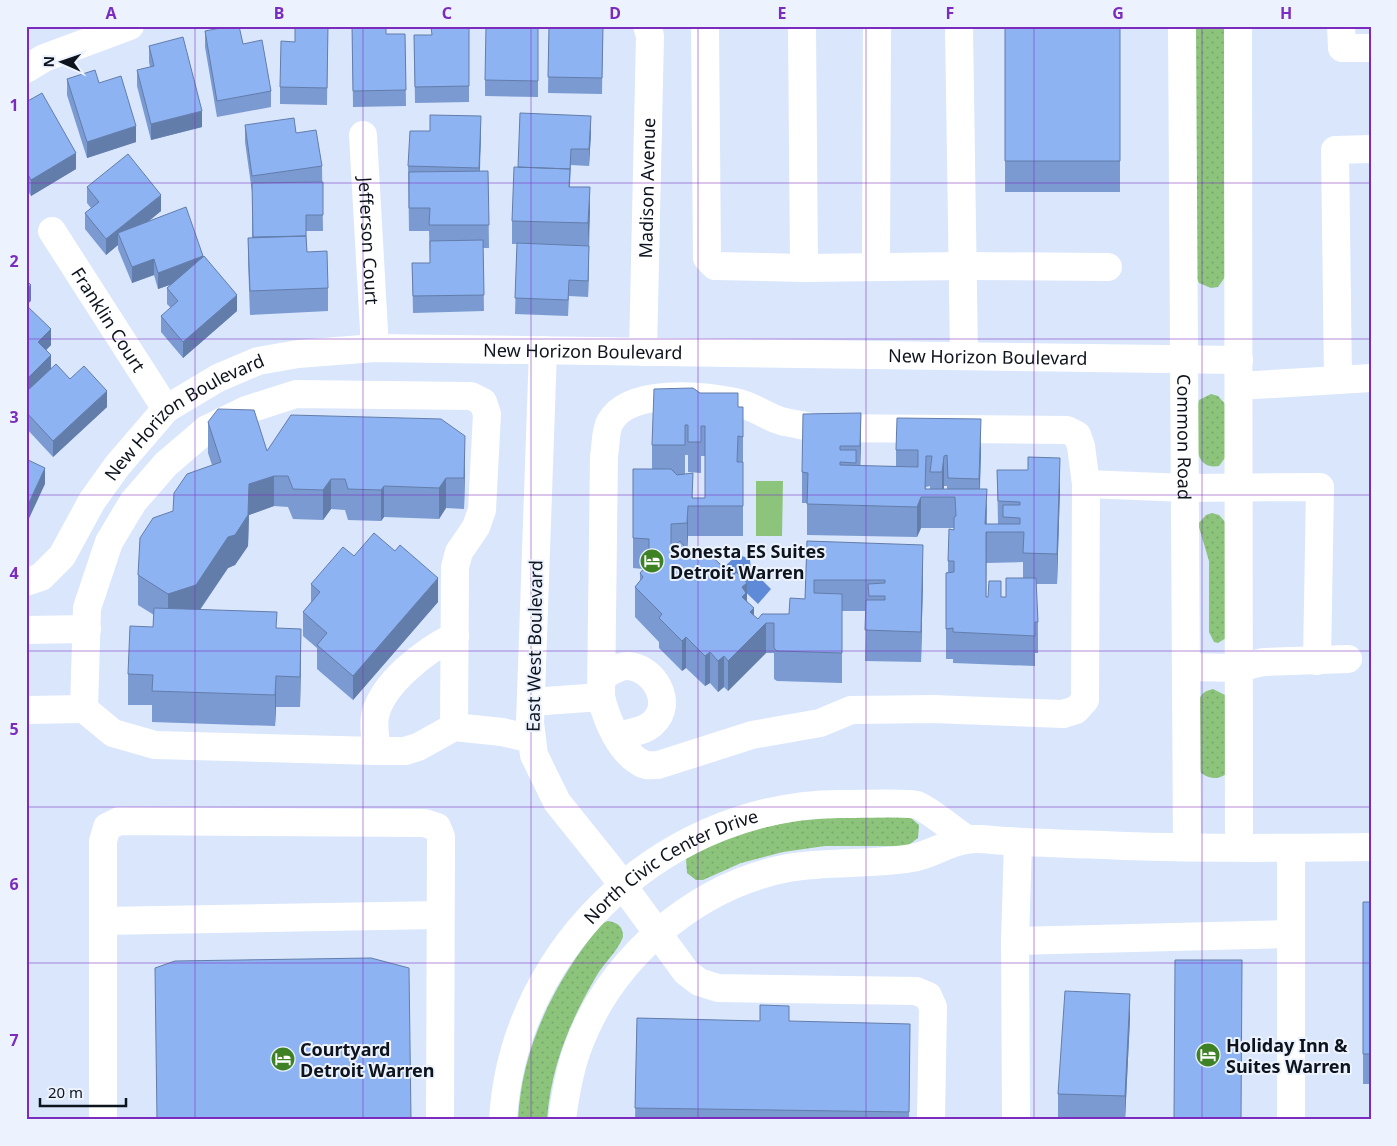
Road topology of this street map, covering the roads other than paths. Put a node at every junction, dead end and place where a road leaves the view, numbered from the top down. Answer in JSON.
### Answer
{"nodes":[{"id":1,"x":130,"y":26,"type":"edge"},
{"id":2,"x":647,"y":26,"type":"edge"},
{"id":3,"x":705,"y":26,"type":"edge"},
{"id":4,"x":802,"y":26,"type":"edge"},
{"id":5,"x":877,"y":26,"type":"edge"},
{"id":6,"x":959,"y":26,"type":"edge"},
{"id":7,"x":1182,"y":26,"type":"edge"},
{"id":8,"x":1238,"y":26,"type":"edge"},
{"id":9,"x":1341,"y":26,"type":"edge"},
{"id":10,"x":1371,"y":48,"type":"edge"},
{"id":11,"x":26,"y":70,"type":"edge"},
{"id":12,"x":363,"y":135,"type":"dead end"},
{"id":13,"x":1371,"y":149,"type":"edge"},
{"id":14,"x":52,"y":231,"type":"dead end"},
{"id":15,"x":964,"y":266,"type":"junction"},
{"id":16,"x":876,"y":267,"type":"junction"},
{"id":17,"x":1108,"y":267,"type":"dead end"},
{"id":18,"x":804,"y":268,"type":"junction"},
{"id":19,"x":376,"y":348,"type":"junction"},
{"id":20,"x":543,"y":350,"type":"junction"},
{"id":21,"x":643,"y":352,"type":"junction"},
{"id":22,"x":964,"y":356,"type":"junction"},
{"id":23,"x":1186,"y":359,"type":"junction"},
{"id":24,"x":1239,"y":373,"type":"junction"},
{"id":25,"x":1371,"y":378,"type":"edge"},
{"id":26,"x":1338,"y":380,"type":"junction"},
{"id":27,"x":166,"y":409,"type":"junction"},
{"id":28,"x":1086,"y":484,"type":"junction"},
{"id":29,"x":1186,"y":488,"type":"junction"},
{"id":30,"x":1239,"y":488,"type":"junction"},
{"id":31,"x":92,"y":501,"type":"junction"},
{"id":32,"x":121,"y":522,"type":"junction"},
{"id":33,"x":26,"y":582,"type":"edge"},
{"id":34,"x":26,"y":630,"type":"edge"},
{"id":35,"x":87,"y":630,"type":"junction"},
{"id":36,"x":455,"y":636,"type":"junction"},
{"id":37,"x":1348,"y":659,"type":"dead end"},
{"id":38,"x":1317,"y":660,"type":"junction"},
{"id":39,"x":1187,"y":667,"type":"junction"},
{"id":40,"x":1240,"y":668,"type":"junction"},
{"id":41,"x":602,"y":687,"type":"junction"},
{"id":42,"x":531,"y":702,"type":"junction"},
{"id":43,"x":84,"y":709,"type":"junction"},
{"id":44,"x":26,"y":710,"type":"edge"},
{"id":45,"x":454,"y":727,"type":"junction"},
{"id":46,"x":617,"y":736,"type":"junction"},
{"id":47,"x":532,"y":739,"type":"junction"},
{"id":48,"x":376,"y":751,"type":"junction"},
{"id":49,"x":967,"y":839,"type":"junction"},
{"id":50,"x":1018,"y":842,"type":"junction"},
{"id":51,"x":1188,"y":847,"type":"junction"},
{"id":52,"x":1239,"y":847,"type":"junction"},
{"id":53,"x":1371,"y":847,"type":"edge"},
{"id":54,"x":1291,"y":848,"type":"junction"},
{"id":55,"x":622,"y":886,"type":"junction"},
{"id":56,"x":440,"y":914,"type":"junction"},
{"id":57,"x":103,"y":921,"type":"junction"},
{"id":58,"x":656,"y":934,"type":"junction"},
{"id":59,"x":1291,"y":934,"type":"junction"},
{"id":60,"x":1015,"y":941,"type":"junction"},
{"id":61,"x":103,"y":1120,"type":"edge"},
{"id":62,"x":440,"y":1120,"type":"edge"},
{"id":63,"x":504,"y":1120,"type":"edge"},
{"id":64,"x":562,"y":1120,"type":"edge"},
{"id":65,"x":931,"y":1120,"type":"edge"},
{"id":66,"x":1016,"y":1120,"type":"edge"},
{"id":67,"x":1291,"y":1120,"type":"edge"}],
"edges":[{"from":1,"to":11,"type":"street"},
{"from":2,"to":21,"type":"street","name":"Madison Avenue"},
{"from":3,"to":18,"type":"street"},
{"from":4,"to":18,"type":"street"},
{"from":5,"to":16,"type":"street"},
{"from":6,"to":15,"type":"street"},
{"from":7,"to":23,"type":"street","name":"Common Road"},
{"from":8,"to":24,"type":"street"},
{"from":9,"to":10,"type":"street"},
{"from":12,"to":19,"type":"street","name":"Jefferson Court"},
{"from":13,"to":26,"type":"street"},
{"from":14,"to":27,"type":"street","name":"Franklin Court"},
{"from":15,"to":16,"type":"street"},
{"from":15,"to":17,"type":"street"},
{"from":15,"to":22,"type":"street"},
{"from":16,"to":18,"type":"street"},
{"from":19,"to":20,"type":"street","name":"New Horizon Boulevard"},
{"from":19,"to":27,"type":"street","name":"New Horizon Boulevard"},
{"from":20,"to":21,"type":"street","name":"New Horizon Boulevard"},
{"from":20,"to":42,"type":"street","name":"East West Boulevard"},
{"from":21,"to":22,"type":"street","name":"New Horizon Boulevard"},
{"from":22,"to":23,"type":"street","name":"New Horizon Boulevard"},
{"from":23,"to":24,"type":"street","name":"New Horizon Boulevard"},
{"from":23,"to":29,"type":"street","name":"Common Road"},
{"from":24,"to":26,"type":"street","name":"New Horizon Boulevard"},
{"from":24,"to":30,"type":"street"},
{"from":25,"to":26,"type":"street","name":"New Horizon Boulevard"},
{"from":27,"to":31,"type":"street","name":"New Horizon Boulevard"},
{"from":28,"to":29,"type":"street"},
{"from":28,"to":41,"type":"street"},
{"from":28,"to":46,"type":"street"},
{"from":29,"to":30,"type":"street"},
{"from":29,"to":39,"type":"street","name":"Common Road"},
{"from":30,"to":38,"type":"street"},
{"from":30,"to":40,"type":"street"},
{"from":31,"to":32,"type":"street"},
{"from":31,"to":33,"type":"street","name":"New Horizon Boulevard"},
{"from":32,"to":35,"type":"street"},
{"from":32,"to":36,"type":"street"},
{"from":34,"to":35,"type":"street"},
{"from":35,"to":43,"type":"street"},
{"from":36,"to":45,"type":"street"},
{"from":36,"to":48,"type":"street"},
{"from":37,"to":38,"type":"street"},
{"from":38,"to":40,"type":"street"},
{"from":39,"to":40,"type":"street"},
{"from":39,"to":51,"type":"street","name":"Common Road"},
{"from":40,"to":52,"type":"street"},
{"from":41,"to":42,"type":"street"},
{"from":41,"to":46,"type":"street"},
{"from":41,"to":46,"type":"street"},
{"from":42,"to":47,"type":"street","name":"East West Boulevard"},
{"from":43,"to":44,"type":"street"},
{"from":43,"to":48,"type":"street"},
{"from":45,"to":47,"type":"street"},
{"from":45,"to":48,"type":"street"},
{"from":47,"to":55,"type":"street","name":"East West Boulevard"},
{"from":49,"to":50,"type":"street"},
{"from":49,"to":55,"type":"street","name":"North Civic Center Drive"},
{"from":49,"to":58,"type":"street"},
{"from":50,"to":51,"type":"street"},
{"from":50,"to":60,"type":"street"},
{"from":51,"to":52,"type":"street"},
{"from":52,"to":54,"type":"street"},
{"from":53,"to":54,"type":"street"},
{"from":54,"to":59,"type":"street"},
{"from":55,"to":58,"type":"street","name":"East West Boulevard"},
{"from":55,"to":63,"type":"street","name":"North Civic Center Drive"},
{"from":56,"to":57,"type":"street"},
{"from":56,"to":57,"type":"street"},
{"from":56,"to":62,"type":"street"},
{"from":57,"to":61,"type":"street"},
{"from":58,"to":64,"type":"street"},
{"from":58,"to":65,"type":"street","name":"East West Boulevard"},
{"from":59,"to":60,"type":"street"},
{"from":59,"to":67,"type":"street"},
{"from":60,"to":66,"type":"street"}]}
